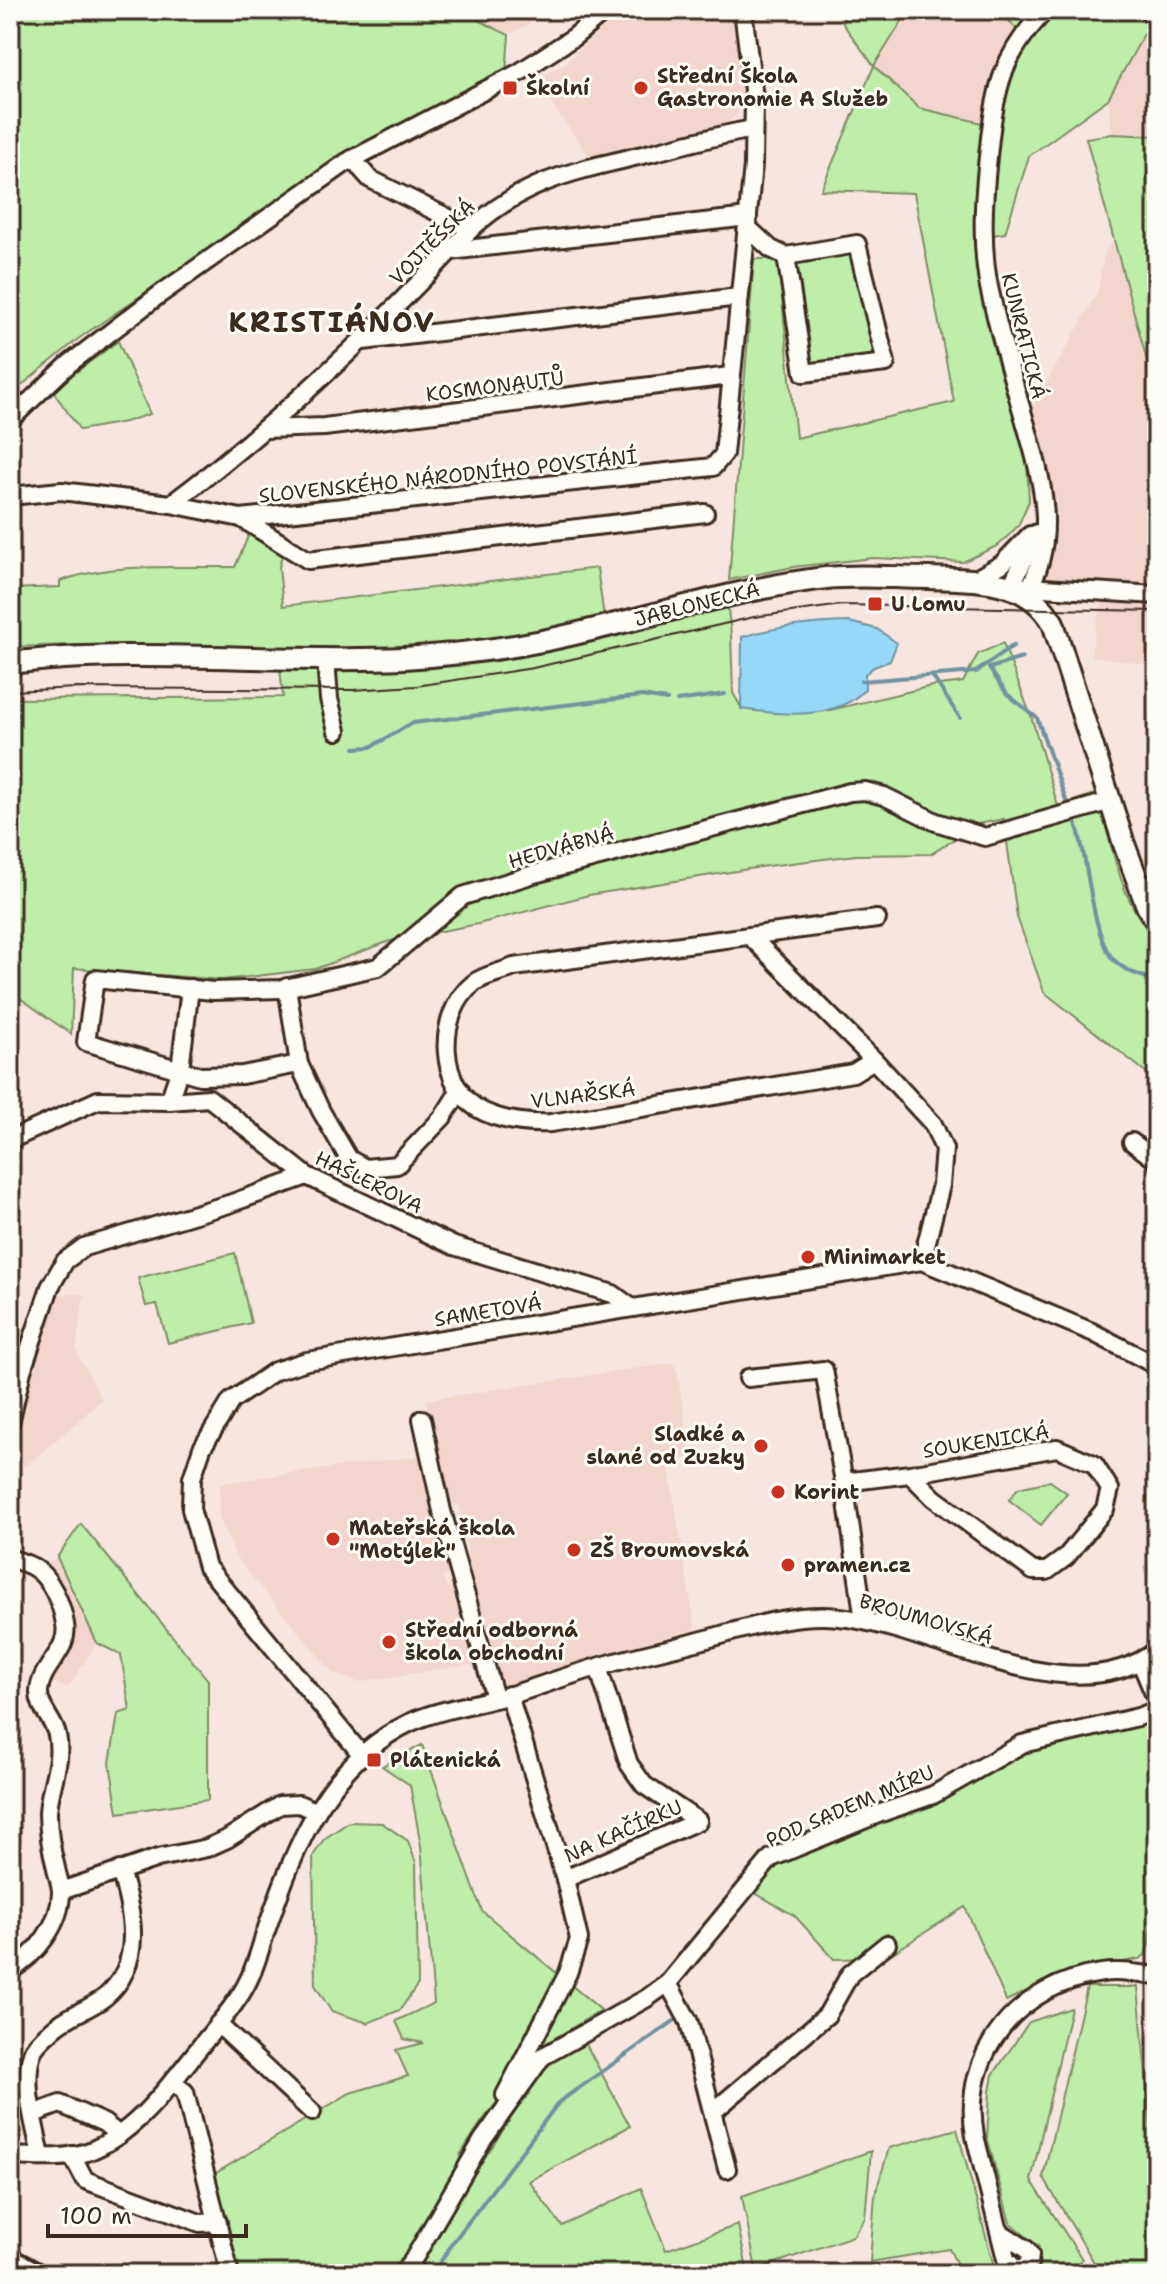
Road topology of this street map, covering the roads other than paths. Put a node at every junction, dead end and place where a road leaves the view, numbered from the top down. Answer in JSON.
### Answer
{"nodes":[{"id":1,"x":606,"y":10,"type":"edge"},
{"id":2,"x":743,"y":10,"type":"edge"},
{"id":3,"x":1046,"y":10,"type":"edge"},
{"id":4,"x":1147,"y":10,"type":"edge"},
{"id":5,"x":1157,"y":18,"type":"edge"},
{"id":6,"x":753,"y":129,"type":"junction"},
{"id":7,"x":352,"y":159,"type":"junction"},
{"id":8,"x":748,"y":222,"type":"junction"},
{"id":9,"x":471,"y":229,"type":"junction"},
{"id":10,"x":450,"y":251,"type":"junction"},
{"id":11,"x":778,"y":252,"type":"junction"},
{"id":12,"x":743,"y":262,"type":"junction"},
{"id":13,"x":739,"y":297,"type":"junction"},
{"id":14,"x":363,"y":341,"type":"junction"},
{"id":15,"x":730,"y":376,"type":"junction"},
{"id":16,"x":10,"y":420,"type":"edge"},
{"id":17,"x":264,"y":429,"type":"junction"},
{"id":18,"x":1045,"y":492,"type":"junction"},
{"id":19,"x":10,"y":496,"type":"edge"},
{"id":20,"x":171,"y":504,"type":"junction"},
{"id":21,"x":705,"y":513,"type":"dead end"},
{"id":22,"x":241,"y":518,"type":"junction"},
{"id":23,"x":974,"y":580,"type":"junction"},
{"id":24,"x":1023,"y":589,"type":"junction"},
{"id":25,"x":1157,"y":595,"type":"edge"},
{"id":26,"x":326,"y":659,"type":"junction"},
{"id":27,"x":10,"y":663,"type":"edge"},
{"id":28,"x":337,"y":731,"type":"dead end"},
{"id":29,"x":1111,"y":801,"type":"junction"},
{"id":30,"x":877,"y":919,"type":"dead end"},
{"id":31,"x":1157,"y":922,"type":"edge"},
{"id":32,"x":750,"y":936,"type":"junction"},
{"id":33,"x":287,"y":987,"type":"junction"},
{"id":34,"x":190,"y":988,"type":"junction"},
{"id":35,"x":874,"y":1060,"type":"junction"},
{"id":36,"x":299,"y":1064,"type":"junction"},
{"id":37,"x":180,"y":1069,"type":"junction"},
{"id":38,"x":460,"y":1090,"type":"junction"},
{"id":39,"x":169,"y":1101,"type":"junction"},
{"id":40,"x":10,"y":1140,"type":"edge"},
{"id":41,"x":1132,"y":1142,"type":"dead end"},
{"id":42,"x":1157,"y":1161,"type":"edge"},
{"id":43,"x":307,"y":1176,"type":"junction"},
{"id":44,"x":922,"y":1261,"type":"junction"},
{"id":45,"x":632,"y":1308,"type":"junction"},
{"id":46,"x":1157,"y":1366,"type":"edge"},
{"id":47,"x":748,"y":1378,"type":"dead end"},
{"id":48,"x":422,"y":1419,"type":"dead end"},
{"id":49,"x":10,"y":1423,"type":"edge"},
{"id":50,"x":910,"y":1474,"type":"junction"},
{"id":51,"x":844,"y":1482,"type":"junction"},
{"id":52,"x":10,"y":1558,"type":"edge"},
{"id":53,"x":864,"y":1620,"type":"junction"},
{"id":54,"x":1157,"y":1650,"type":"edge"},
{"id":55,"x":1141,"y":1663,"type":"junction"},
{"id":56,"x":598,"y":1667,"type":"junction"},
{"id":57,"x":502,"y":1697,"type":"junction"},
{"id":58,"x":1157,"y":1701,"type":"edge"},
{"id":59,"x":1157,"y":1710,"type":"edge"},
{"id":60,"x":361,"y":1754,"type":"junction"},
{"id":61,"x":315,"y":1811,"type":"junction"},
{"id":62,"x":120,"y":1870,"type":"junction"},
{"id":63,"x":565,"y":1879,"type":"junction"},
{"id":64,"x":61,"y":1891,"type":"junction"},
{"id":65,"x":887,"y":1944,"type":"dead end"},
{"id":66,"x":10,"y":1971,"type":"edge"},
{"id":67,"x":1157,"y":1976,"type":"edge"},
{"id":68,"x":668,"y":1983,"type":"junction"},
{"id":69,"x":218,"y":2024,"type":"junction"},
{"id":70,"x":172,"y":2082,"type":"junction"},
{"id":71,"x":714,"y":2111,"type":"junction"},
{"id":72,"x":312,"y":2112,"type":"dead end"},
{"id":73,"x":33,"y":2114,"type":"junction"},
{"id":74,"x":119,"y":2135,"type":"junction"},
{"id":75,"x":482,"y":2141,"type":"junction"},
{"id":76,"x":72,"y":2155,"type":"junction"},
{"id":77,"x":10,"y":2156,"type":"edge"},
{"id":78,"x":41,"y":2157,"type":"junction"},
{"id":79,"x":727,"y":2169,"type":"dead end"},
{"id":80,"x":218,"y":2222,"type":"junction"},
{"id":81,"x":1000,"y":2232,"type":"junction"},
{"id":82,"x":10,"y":2257,"type":"edge"},
{"id":83,"x":41,"y":2274,"type":"edge"},
{"id":84,"x":230,"y":2274,"type":"edge"},
{"id":85,"x":402,"y":2274,"type":"edge"}],
"edges":[{"from":1,"to":7,"type":"street"},
{"from":2,"to":6,"type":"street"},
{"from":3,"to":18,"type":"street","name":"KUNRATICKÁ"},
{"from":4,"to":5,"type":"street"},
{"from":6,"to":8,"type":"street"},
{"from":6,"to":9,"type":"street","name":"VOJTĚŠSKÁ"},
{"from":7,"to":9,"type":"street"},
{"from":7,"to":16,"type":"street"},
{"from":8,"to":10,"type":"street"},
{"from":8,"to":11,"type":"street"},
{"from":8,"to":12,"type":"street"},
{"from":9,"to":10,"type":"street","name":"VOJTĚŠSKÁ"},
{"from":10,"to":14,"type":"street","name":"VOJTĚŠSKÁ"},
{"from":11,"to":11,"type":"street"},
{"from":11,"to":12,"type":"street"},
{"from":12,"to":13,"type":"street"},
{"from":13,"to":14,"type":"street"},
{"from":13,"to":15,"type":"street"},
{"from":14,"to":17,"type":"street","name":"VOJTĚŠSKÁ"},
{"from":15,"to":17,"type":"street","name":"KOSMONAUTŮ"},
{"from":15,"to":22,"type":"street","name":"SLOVENSKÉHO NÁRODNÍHO POVSTÁNÍ"},
{"from":17,"to":20,"type":"street","name":"VOJTĚŠSKÁ"},
{"from":18,"to":23,"type":"street"},
{"from":18,"to":24,"type":"street","name":"KUNRATICKÁ"},
{"from":19,"to":20,"type":"street"},
{"from":20,"to":22,"type":"street","name":"SLOVENSKÉHO NÁRODNÍHO POVSTÁNÍ"},
{"from":21,"to":22,"type":"street"},
{"from":23,"to":24,"type":"main road","name":"JABLONECKÁ"},
{"from":23,"to":26,"type":"main road","name":"JABLONECKÁ"},
{"from":24,"to":25,"type":"street"},
{"from":24,"to":29,"type":"main road"},
{"from":26,"to":27,"type":"main road","name":"JABLONECKÁ"},
{"from":26,"to":28,"type":"street"},
{"from":29,"to":31,"type":"main road"},
{"from":29,"to":33,"type":"street","name":"HEDVÁBNÁ"},
{"from":30,"to":32,"type":"street"},
{"from":32,"to":35,"type":"street"},
{"from":32,"to":38,"type":"street"},
{"from":33,"to":34,"type":"street","name":"HEDVÁBNÁ"},
{"from":33,"to":36,"type":"street"},
{"from":34,"to":37,"type":"street"},
{"from":34,"to":37,"type":"street","name":"HEDVÁBNÁ"},
{"from":35,"to":38,"type":"street","name":"VLNAŘSKÁ"},
{"from":35,"to":44,"type":"street"},
{"from":36,"to":37,"type":"street"},
{"from":36,"to":38,"type":"street"},
{"from":37,"to":39,"type":"street"},
{"from":39,"to":40,"type":"street","name":"HAŠLEROVA"},
{"from":39,"to":43,"type":"street","name":"HAŠLEROVA"},
{"from":41,"to":42,"type":"street"},
{"from":43,"to":45,"type":"street","name":"HAŠLEROVA"},
{"from":43,"to":49,"type":"street"},
{"from":44,"to":45,"type":"street","name":"SAMETOVÁ"},
{"from":44,"to":46,"type":"street"},
{"from":45,"to":60,"type":"street","name":"SAMETOVÁ"},
{"from":47,"to":51,"type":"street"},
{"from":48,"to":57,"type":"street"},
{"from":50,"to":50,"type":"street","name":"SOUKENICKÁ"},
{"from":50,"to":51,"type":"street","name":"SOUKENICKÁ"},
{"from":51,"to":53,"type":"street"},
{"from":52,"to":64,"type":"street"},
{"from":53,"to":55,"type":"street","name":"BROUMOVSKÁ"},
{"from":53,"to":56,"type":"street","name":"BROUMOVSKÁ"},
{"from":54,"to":55,"type":"street","name":"BROUMOVSKÁ"},
{"from":55,"to":58,"type":"street"},
{"from":56,"to":57,"type":"street","name":"BROUMOVSKÁ"},
{"from":56,"to":63,"type":"street","name":"NA KAČÍRKU"},
{"from":57,"to":60,"type":"street","name":"BROUMOVSKÁ"},
{"from":57,"to":63,"type":"street","name":"NA KAČÍRKU"},
{"from":59,"to":68,"type":"street","name":"POD SADEM MÍRU"},
{"from":60,"to":61,"type":"street","name":"BROUMOVSKÁ"},
{"from":61,"to":62,"type":"street"},
{"from":61,"to":69,"type":"street"},
{"from":62,"to":64,"type":"street"},
{"from":62,"to":73,"type":"street"},
{"from":63,"to":75,"type":"street"},
{"from":64,"to":66,"type":"street"},
{"from":65,"to":71,"type":"street"},
{"from":67,"to":81,"type":"street"},
{"from":68,"to":71,"type":"street"},
{"from":68,"to":75,"type":"street","name":"POD SADEM MÍRU"},
{"from":69,"to":70,"type":"street"},
{"from":69,"to":72,"type":"street"},
{"from":70,"to":74,"type":"street"},
{"from":70,"to":80,"type":"street"},
{"from":71,"to":79,"type":"street"},
{"from":73,"to":74,"type":"street"},
{"from":73,"to":78,"type":"street"},
{"from":74,"to":76,"type":"street"},
{"from":75,"to":85,"type":"street","name":"POD SADEM MÍRU"},
{"from":76,"to":78,"type":"street"},
{"from":76,"to":80,"type":"street"},
{"from":77,"to":78,"type":"street"},
{"from":80,"to":84,"type":"street"},
{"from":81,"to":81,"type":"street"},
{"from":82,"to":83,"type":"street"}]}
